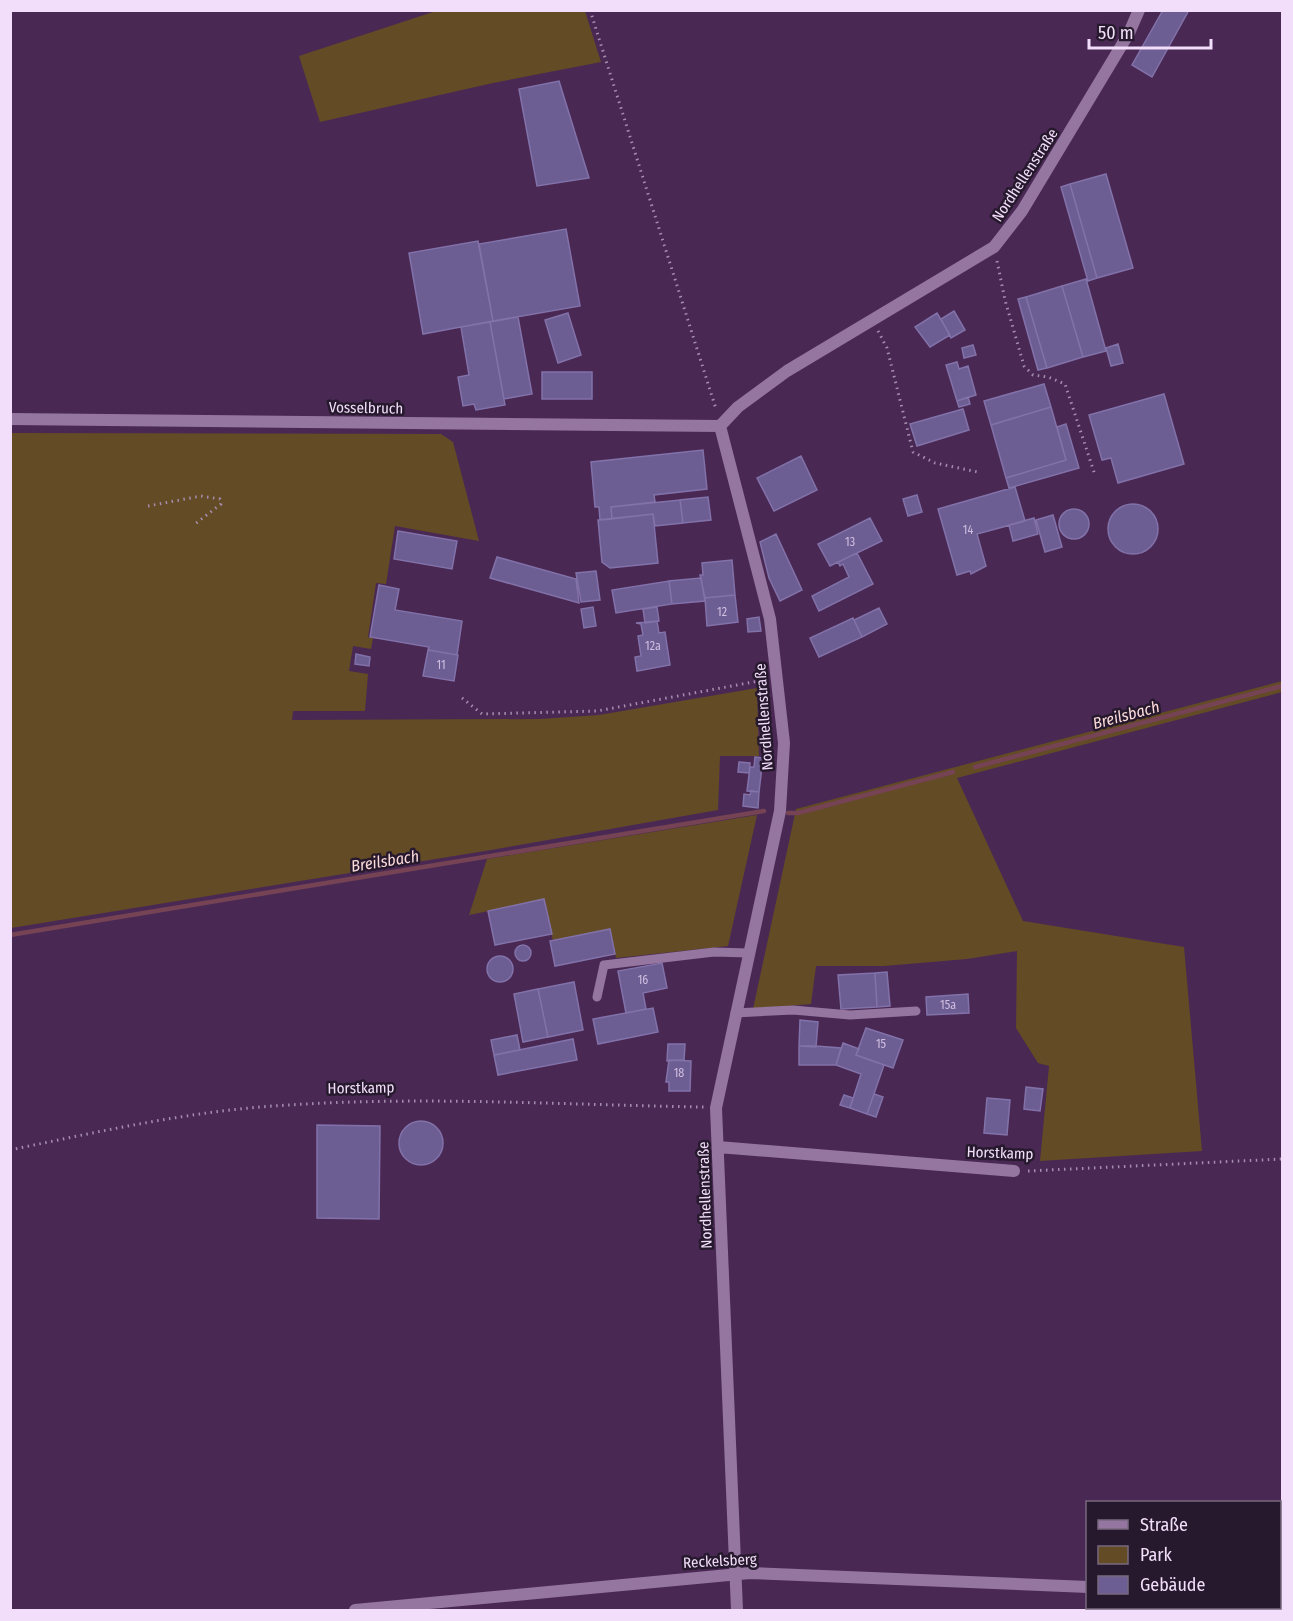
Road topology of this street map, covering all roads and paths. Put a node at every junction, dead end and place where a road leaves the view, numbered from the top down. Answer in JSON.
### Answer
{"nodes":[{"id":1,"x":590,"y":10,"type":"edge"},
{"id":2,"x":1139,"y":10,"type":"edge"},
{"id":3,"x":994,"y":247,"type":"junction"},
{"id":4,"x":873,"y":321,"type":"junction"},
{"id":5,"x":10,"y":419,"type":"edge"},
{"id":6,"x":720,"y":426,"type":"junction"},
{"id":7,"x":978,"y":472,"type":"dead end"},
{"id":8,"x":1095,"y":475,"type":"dead end"},
{"id":9,"x":148,"y":506,"type":"dead end"},
{"id":10,"x":195,"y":524,"type":"dead end"},
{"id":11,"x":777,"y":678,"type":"junction"},
{"id":12,"x":462,"y":698,"type":"dead end"},
{"id":13,"x":748,"y":952,"type":"junction"},
{"id":14,"x":597,"y":997,"type":"dead end"},
{"id":15,"x":916,"y":1011,"type":"dead end"},
{"id":16,"x":735,"y":1013,"type":"junction"},
{"id":17,"x":716,"y":1108,"type":"junction"},
{"id":18,"x":718,"y":1148,"type":"junction"},
{"id":19,"x":10,"y":1150,"type":"edge"},
{"id":20,"x":1282,"y":1159,"type":"edge"},
{"id":21,"x":1014,"y":1171,"type":"joint"},
{"id":22,"x":735,"y":1574,"type":"junction"},
{"id":23,"x":1086,"y":1587,"type":"edge"},
{"id":24,"x":355,"y":1611,"type":"edge"},
{"id":25,"x":737,"y":1611,"type":"edge"}],
"edges":[{"from":1,"to":6,"type":"path"},
{"from":2,"to":3,"type":"street","name":"Nordhellenstraße"},
{"from":3,"to":4,"type":"street","name":"Nordhellenstraße"},
{"from":3,"to":8,"type":"path"},
{"from":4,"to":6,"type":"street","name":"Nordhellenstraße"},
{"from":4,"to":7,"type":"path"},
{"from":5,"to":6,"type":"street","name":"Vosselbruch"},
{"from":6,"to":11,"type":"street","name":"Nordhellenstraße"},
{"from":9,"to":10,"type":"path"},
{"from":11,"to":12,"type":"path"},
{"from":11,"to":13,"type":"street","name":"Nordhellenstraße"},
{"from":13,"to":14,"type":"lane"},
{"from":13,"to":16,"type":"street","name":"Nordhellenstraße"},
{"from":15,"to":16,"type":"lane"},
{"from":16,"to":17,"type":"street","name":"Nordhellenstraße"},
{"from":17,"to":18,"type":"street","name":"Nordhellenstraße"},
{"from":17,"to":19,"type":"path","name":"Horstkamp"},
{"from":18,"to":21,"type":"street","name":"Horstkamp"},
{"from":18,"to":22,"type":"street","name":"Nordhellenstraße"},
{"from":20,"to":21,"type":"path","name":"Horstkamp"},
{"from":22,"to":23,"type":"street","name":"Reckelsberg"},
{"from":22,"to":24,"type":"street","name":"Reckelsberg"},
{"from":22,"to":25,"type":"street","name":"Nordhellenstraße"}]}
